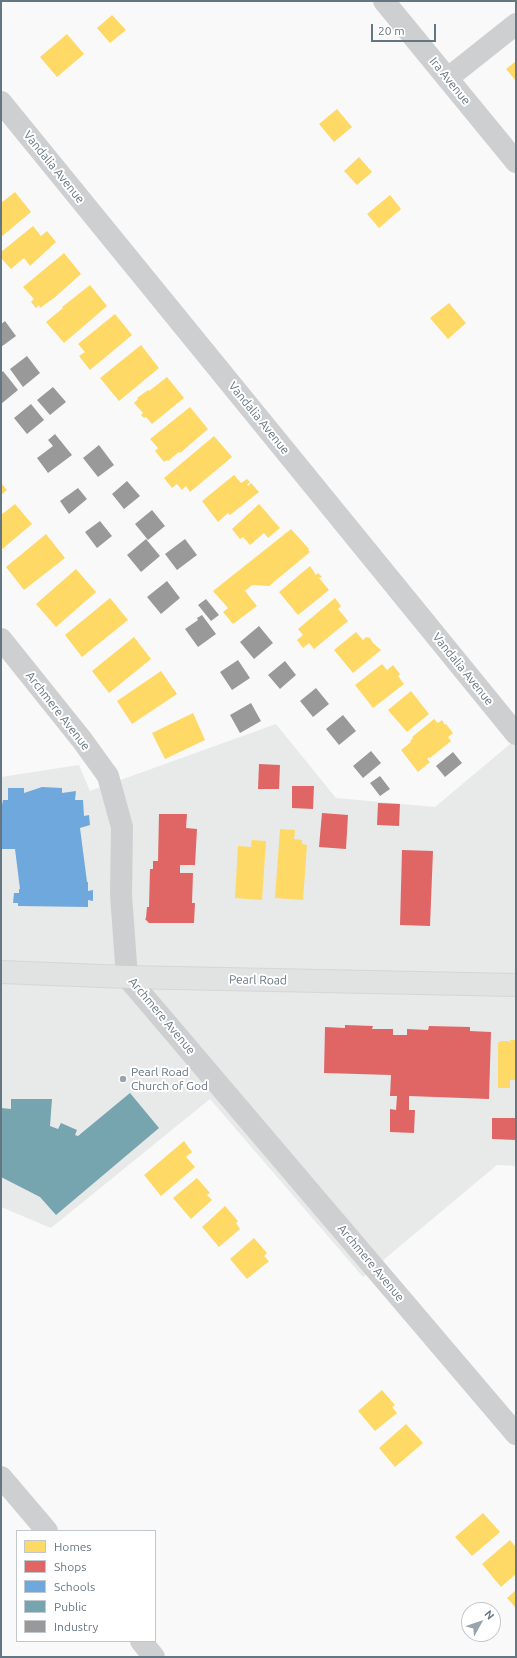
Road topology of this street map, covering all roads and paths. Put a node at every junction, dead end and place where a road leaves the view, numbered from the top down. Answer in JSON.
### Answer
{"nodes":[{"id":1,"x":384,"y":1,"type":"edge"},
{"id":2,"x":516,"y":24,"type":"edge"},
{"id":3,"x":448,"y":78,"type":"junction"},
{"id":4,"x":1,"y":102,"type":"edge"},
{"id":5,"x":516,"y":162,"type":"edge"},
{"id":6,"x":1,"y":639,"type":"edge"},
{"id":7,"x":516,"y":734,"type":"edge"},
{"id":8,"x":1,"y":972,"type":"edge"},
{"id":9,"x":127,"y":977,"type":"junction"},
{"id":10,"x":516,"y":985,"type":"edge"},
{"id":11,"x":516,"y":1434,"type":"edge"},
{"id":12,"x":1,"y":1477,"type":"edge"},
{"id":13,"x":46,"y":1530,"type":"edge"},
{"id":14,"x":142,"y":1642,"type":"edge"},
{"id":15,"x":154,"y":1657,"type":"edge"}],
"edges":[{"from":1,"to":3,"type":"street","name":"Ira Avenue"},
{"from":2,"to":3,"type":"street"},
{"from":3,"to":5,"type":"street","name":"Ira Avenue"},
{"from":4,"to":7,"type":"street","name":"Vandalia Avenue"},
{"from":6,"to":9,"type":"street","name":"Archmere Avenue"},
{"from":8,"to":9,"type":"main road","name":"Pearl Road"},
{"from":9,"to":10,"type":"main road","name":"Pearl Road"},
{"from":9,"to":11,"type":"street","name":"Archmere Avenue"},
{"from":12,"to":13,"type":"street"},
{"from":14,"to":15,"type":"street"}]}
